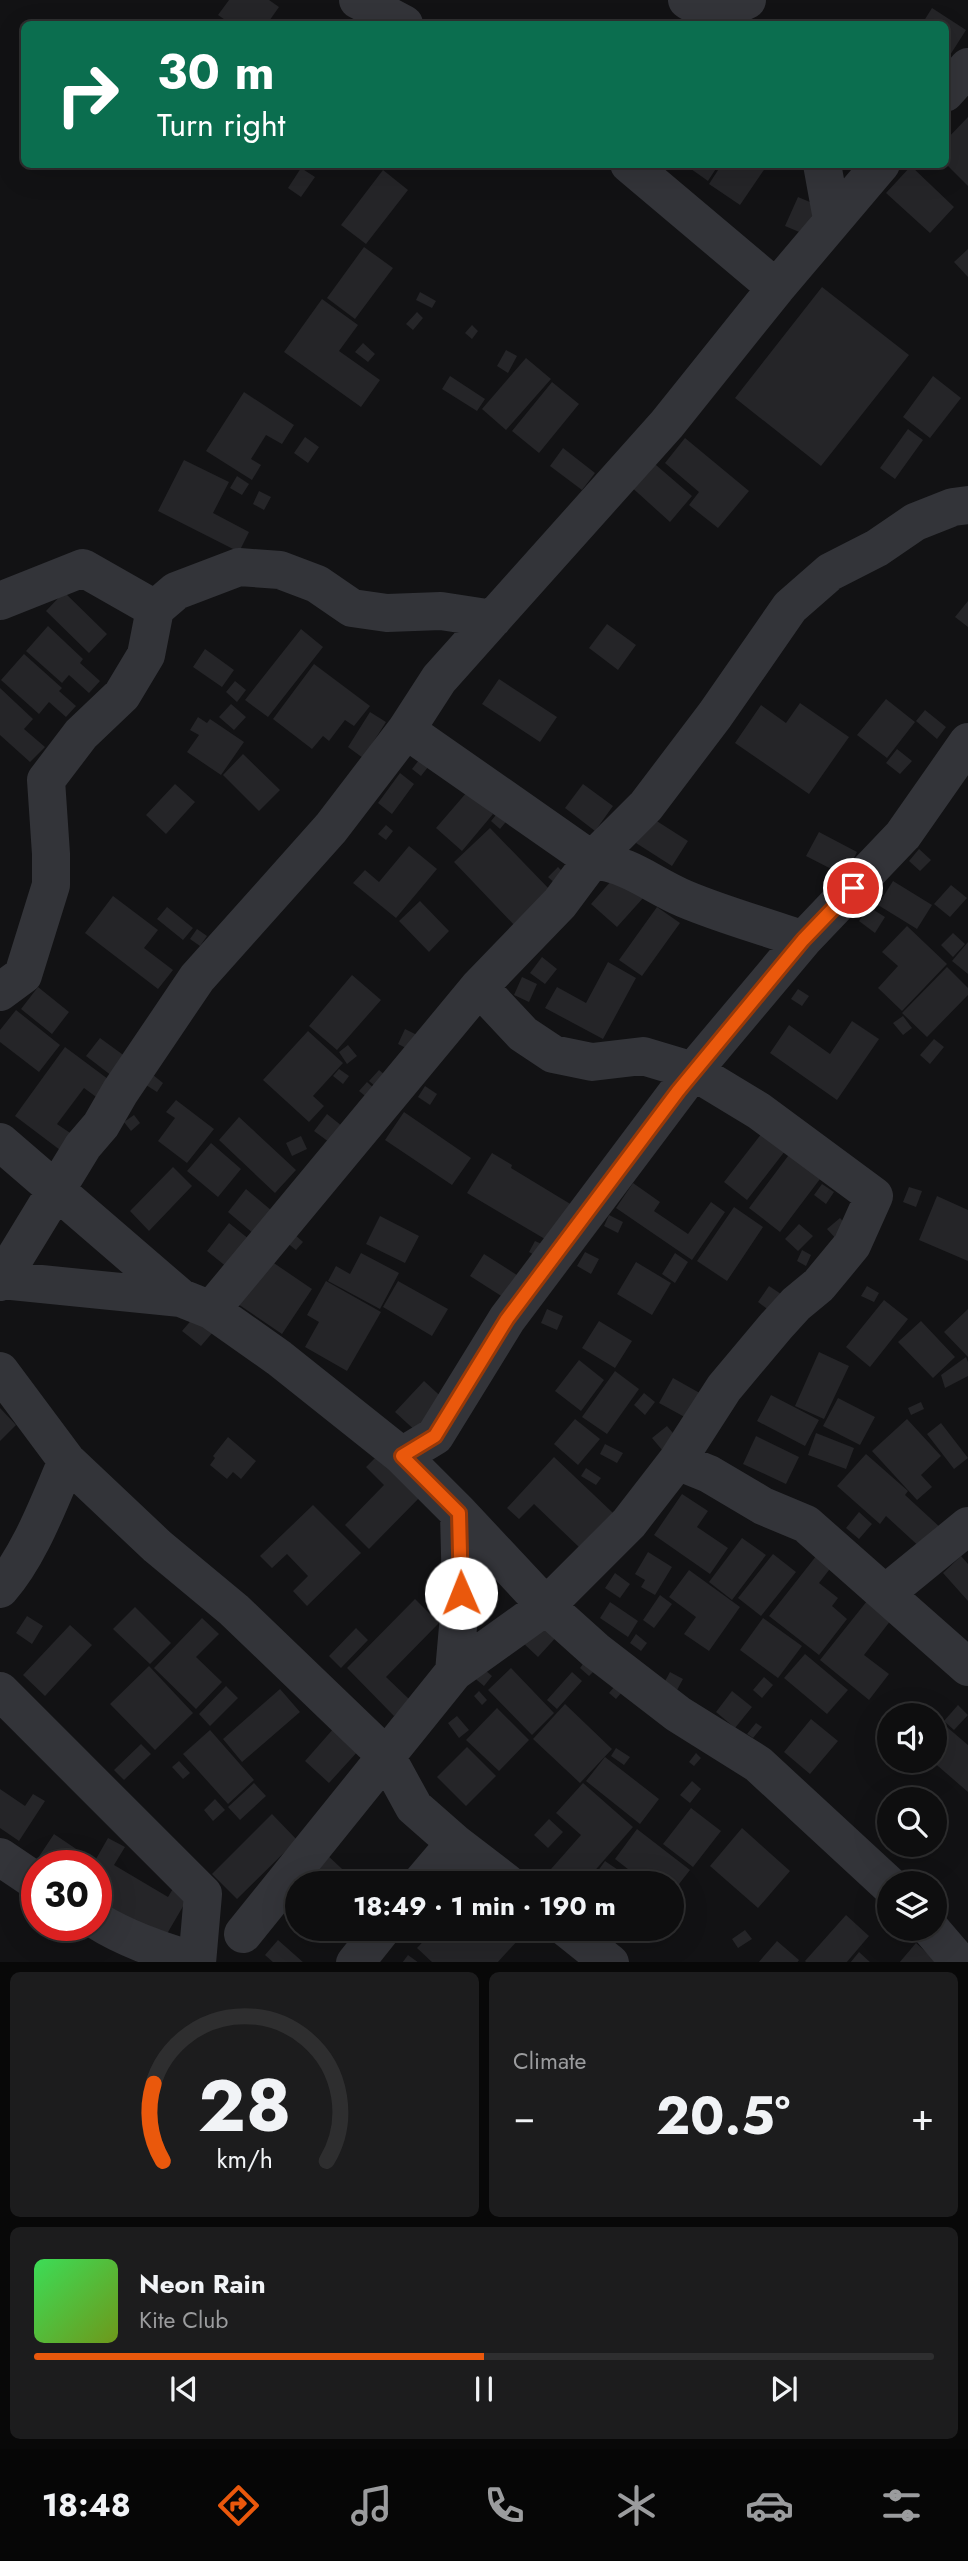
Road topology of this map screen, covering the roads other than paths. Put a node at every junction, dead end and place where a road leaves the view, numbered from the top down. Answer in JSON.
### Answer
{"nodes":[{"id":1,"x":358,"y":0,"type":"edge"},
{"id":2,"x":687,"y":10,"type":"edge"},
{"id":3,"x":743,"y":10,"type":"edge"},
{"id":4,"x":398,"y":21,"type":"edge"},
{"id":5,"x":968,"y":67,"type":"edge"},
{"id":6,"x":949,"y":88,"type":"edge"},
{"id":7,"x":634,"y":168,"type":"edge"},
{"id":8,"x":823,"y":168,"type":"edge"},
{"id":9,"x":877,"y":168,"type":"edge"},
{"id":10,"x":832,"y":219,"type":"junction"},
{"id":11,"x":776,"y":288,"type":"junction"},
{"id":12,"x":968,"y":505,"type":"edge"},
{"id":13,"x":0,"y":601,"type":"edge"},
{"id":14,"x":155,"y":609,"type":"junction"},
{"id":15,"x":493,"y":619,"type":"junction"},
{"id":16,"x":406,"y":730,"type":"junction"},
{"id":17,"x":968,"y":742,"type":"edge"},
{"id":18,"x":592,"y":860,"type":"junction"},
{"id":19,"x":803,"y":940,"type":"junction"},
{"id":20,"x":479,"y":987,"type":"junction"},
{"id":21,"x":0,"y":992,"type":"edge"},
{"id":22,"x":693,"y":1071,"type":"junction"},
{"id":23,"x":0,"y":1142,"type":"edge"},
{"id":24,"x":57,"y":1191,"type":"junction"},
{"id":25,"x":0,"y":1281,"type":"edge"},
{"id":26,"x":196,"y":1304,"type":"junction"},
{"id":27,"x":0,"y":1371,"type":"edge"},
{"id":28,"x":402,"y":1456,"type":"junction"},
{"id":29,"x":67,"y":1461,"type":"junction"},
{"id":30,"x":677,"y":1461,"type":"junction"},
{"id":31,"x":459,"y":1513,"type":"junction"},
{"id":32,"x":968,"y":1526,"type":"edge"},
{"id":33,"x":0,"y":1589,"type":"edge"},
{"id":34,"x":886,"y":1593,"type":"junction"},
{"id":35,"x":546,"y":1606,"type":"junction"},
{"id":36,"x":968,"y":1667,"type":"edge"},
{"id":37,"x":454,"y":1672,"type":"junction"},
{"id":38,"x":0,"y":1691,"type":"edge"},
{"id":39,"x":386,"y":1756,"type":"junction"},
{"id":40,"x":454,"y":1843,"type":"junction"},
{"id":41,"x":0,"y":1857,"type":"edge"},
{"id":42,"x":21,"y":1871,"type":"edge"},
{"id":43,"x":431,"y":1871,"type":"edge"},
{"id":44,"x":491,"y":1871,"type":"edge"},
{"id":45,"x":877,"y":1874,"type":"edge"},
{"id":46,"x":203,"y":1894,"type":"junction"},
{"id":47,"x":112,"y":1929,"type":"edge"},
{"id":48,"x":372,"y":1941,"type":"edge"},
{"id":49,"x":583,"y":1941,"type":"edge"},
{"id":50,"x":941,"y":1941,"type":"edge"},
{"id":51,"x":246,"y":1948,"type":"edge"},
{"id":52,"x":197,"y":1962,"type":"edge"},
{"id":53,"x":355,"y":1962,"type":"edge"},
{"id":54,"x":610,"y":1962,"type":"edge"},
{"id":55,"x":960,"y":1962,"type":"edge"}],
"edges":[{"from":1,"to":4,"type":"street"},
{"from":2,"to":3,"type":"street"},
{"from":5,"to":6,"type":"street"},
{"from":7,"to":11,"type":"street"},
{"from":8,"to":10,"type":"street"},
{"from":9,"to":10,"type":"street"},
{"from":10,"to":11,"type":"street"},
{"from":11,"to":15,"type":"street"},
{"from":12,"to":18,"type":"street"},
{"from":13,"to":14,"type":"street"},
{"from":14,"to":15,"type":"street"},
{"from":14,"to":21,"type":"street"},
{"from":15,"to":16,"type":"street"},
{"from":16,"to":18,"type":"street"},
{"from":16,"to":24,"type":"street"},
{"from":17,"to":19,"type":"street"},
{"from":18,"to":19,"type":"street"},
{"from":18,"to":20,"type":"street"},
{"from":19,"to":22,"type":"street"},
{"from":20,"to":22,"type":"street"},
{"from":20,"to":26,"type":"street"},
{"from":22,"to":28,"type":"street"},
{"from":22,"to":30,"type":"street"},
{"from":23,"to":24,"type":"street"},
{"from":24,"to":25,"type":"street"},
{"from":24,"to":26,"type":"street"},
{"from":25,"to":26,"type":"street"},
{"from":26,"to":28,"type":"street"},
{"from":27,"to":29,"type":"street"},
{"from":28,"to":31,"type":"street"},
{"from":29,"to":33,"type":"street"},
{"from":29,"to":39,"type":"street"},
{"from":30,"to":34,"type":"street"},
{"from":30,"to":35,"type":"street"},
{"from":31,"to":35,"type":"street"},
{"from":31,"to":37,"type":"street"},
{"from":32,"to":34,"type":"street"},
{"from":34,"to":36,"type":"street"},
{"from":35,"to":37,"type":"street"},
{"from":35,"to":45,"type":"street"},
{"from":37,"to":39,"type":"street"},
{"from":38,"to":46,"type":"street"},
{"from":39,"to":40,"type":"street"},
{"from":39,"to":51,"type":"street"},
{"from":40,"to":43,"type":"street"},
{"from":40,"to":44,"type":"street"},
{"from":41,"to":42,"type":"street"},
{"from":46,"to":51,"type":"street"},
{"from":46,"to":52,"type":"street"},
{"from":47,"to":52,"type":"street"},
{"from":48,"to":53,"type":"street"},
{"from":49,"to":54,"type":"street"},
{"from":50,"to":55,"type":"street"}]}
